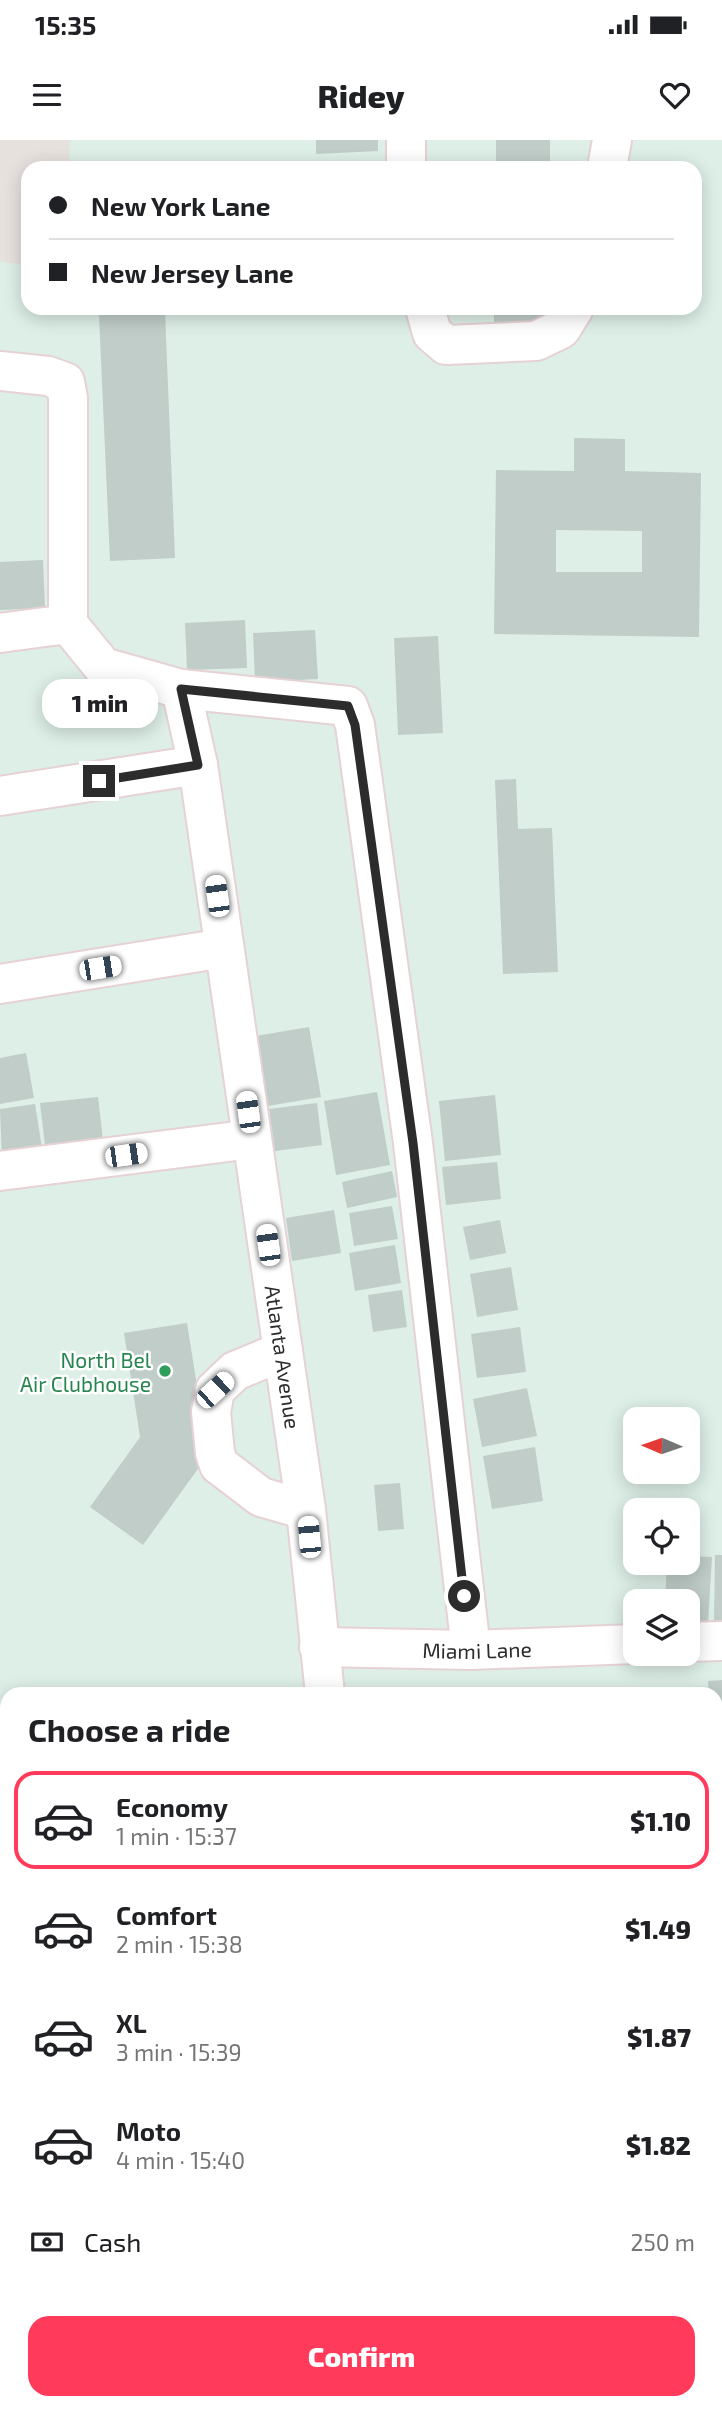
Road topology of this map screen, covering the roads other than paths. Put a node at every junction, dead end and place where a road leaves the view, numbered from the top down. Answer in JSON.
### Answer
{"nodes":[{"id":1,"x":406,"y":140,"type":"edge"},
{"id":2,"x":612,"y":140,"type":"edge"},
{"id":3,"x":407,"y":161,"type":"edge"},
{"id":4,"x":608,"y":161,"type":"edge"},
{"id":5,"x":427,"y":315,"type":"edge"},
{"id":6,"x":570,"y":315,"type":"edge"},
{"id":7,"x":0,"y":371,"type":"edge"},
{"id":8,"x":68,"y":624,"type":"junction"},
{"id":9,"x":0,"y":633,"type":"edge"},
{"id":10,"x":181,"y":689,"type":"junction"},
{"id":11,"x":198,"y":765,"type":"junction"},
{"id":12,"x":0,"y":796,"type":"edge"},
{"id":13,"x":224,"y":948,"type":"junction"},
{"id":14,"x":0,"y":984,"type":"edge"},
{"id":15,"x":252,"y":1139,"type":"junction"},
{"id":16,"x":0,"y":1171,"type":"edge"},
{"id":17,"x":283,"y":1351,"type":"junction"},
{"id":18,"x":306,"y":1510,"type":"junction"},
{"id":19,"x":722,"y":1641,"type":"edge"},
{"id":20,"x":700,"y":1642,"type":"edge"},
{"id":21,"x":623,"y":1644,"type":"edge"},
{"id":22,"x":319,"y":1647,"type":"junction"},
{"id":23,"x":471,"y":1650,"type":"junction"},
{"id":24,"x":324,"y":1687,"type":"edge"}],
"edges":[{"from":1,"to":3,"type":"street"},
{"from":2,"to":4,"type":"street"},
{"from":5,"to":6,"type":"street"},
{"from":7,"to":8,"type":"street"},
{"from":8,"to":9,"type":"street"},
{"from":8,"to":10,"type":"street"},
{"from":10,"to":11,"type":"street","name":"Atlanta Avenue"},
{"from":10,"to":23,"type":"street"},
{"from":11,"to":12,"type":"street"},
{"from":11,"to":13,"type":"street","name":"Atlanta Avenue"},
{"from":13,"to":14,"type":"street"},
{"from":13,"to":15,"type":"street","name":"Atlanta Avenue"},
{"from":15,"to":16,"type":"street"},
{"from":15,"to":17,"type":"street","name":"Atlanta Avenue"},
{"from":17,"to":18,"type":"street","name":"Atlanta Avenue"},
{"from":17,"to":18,"type":"street"},
{"from":18,"to":22,"type":"street","name":"Atlanta Avenue"},
{"from":19,"to":20,"type":"street"},
{"from":21,"to":23,"type":"street","name":"Miami Lane"},
{"from":22,"to":23,"type":"street","name":"Miami Lane"},
{"from":22,"to":24,"type":"street","name":"Atlanta Avenue"}]}
